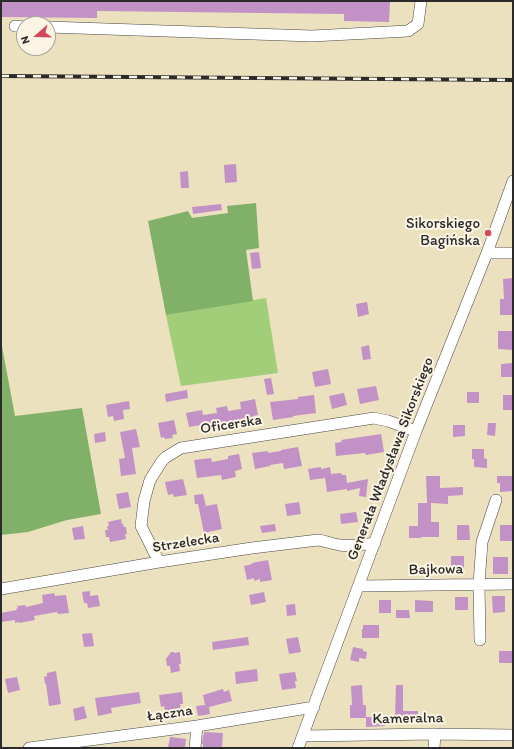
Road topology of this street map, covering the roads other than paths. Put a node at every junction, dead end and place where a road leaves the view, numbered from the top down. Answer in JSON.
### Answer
{"nodes":[{"id":1,"x":421,"y":1,"type":"edge"},
{"id":2,"x":56,"y":27,"type":"edge"},
{"id":3,"x":513,"y":181,"type":"edge"},
{"id":4,"x":513,"y":252,"type":"edge"},
{"id":5,"x":487,"y":253,"type":"junction"},
{"id":6,"x":416,"y":431,"type":"junction"},
{"id":7,"x":496,"y":500,"type":"dead end"},
{"id":8,"x":375,"y":543,"type":"junction"},
{"id":9,"x":159,"y":562,"type":"junction"},
{"id":10,"x":479,"y":584,"type":"junction"},
{"id":11,"x":513,"y":584,"type":"edge"},
{"id":12,"x":360,"y":586,"type":"junction"},
{"id":13,"x":1,"y":589,"type":"edge"},
{"id":14,"x":480,"y":640,"type":"dead end"},
{"id":15,"x":314,"y":707,"type":"junction"},
{"id":16,"x":197,"y":726,"type":"junction"},
{"id":17,"x":435,"y":734,"type":"junction"},
{"id":18,"x":513,"y":735,"type":"edge"},
{"id":19,"x":303,"y":736,"type":"junction"},
{"id":20,"x":74,"y":745,"type":"edge"},
{"id":21,"x":29,"y":748,"type":"edge"},
{"id":22,"x":195,"y":748,"type":"edge"},
{"id":23,"x":298,"y":748,"type":"edge"},
{"id":24,"x":434,"y":748,"type":"edge"}],
"edges":[{"from":1,"to":2,"type":"street"},
{"from":3,"to":5,"type":"street","name":"Generała Władysława Sikorskiego"},
{"from":4,"to":5,"type":"street"},
{"from":5,"to":6,"type":"street","name":"Generała Władysława Sikorskiego"},
{"from":6,"to":8,"type":"street","name":"Generała Władysława Sikorskiego"},
{"from":6,"to":9,"type":"street","name":"Oficerska"},
{"from":7,"to":10,"type":"street"},
{"from":8,"to":9,"type":"street","name":"Strzelecka"},
{"from":8,"to":12,"type":"street","name":"Generała Władysława Sikorskiego"},
{"from":9,"to":13,"type":"street","name":"Strzelecka"},
{"from":10,"to":11,"type":"street","name":"Bajkowa"},
{"from":10,"to":12,"type":"street","name":"Bajkowa"},
{"from":10,"to":14,"type":"street"},
{"from":12,"to":15,"type":"street","name":"Generała Władysława Sikorskiego"},
{"from":15,"to":16,"type":"street","name":"Łączna"},
{"from":15,"to":19,"type":"street","name":"Generała Władysława Sikorskiego"},
{"from":16,"to":20,"type":"street","name":"Łączna"},
{"from":16,"to":22,"type":"street"},
{"from":17,"to":18,"type":"street","name":"Kameralna"},
{"from":17,"to":19,"type":"street","name":"Kameralna"},
{"from":17,"to":24,"type":"street"},
{"from":19,"to":23,"type":"street","name":"Generała Władysława Sikorskiego"},
{"from":20,"to":21,"type":"street","name":"Łączna"}]}
